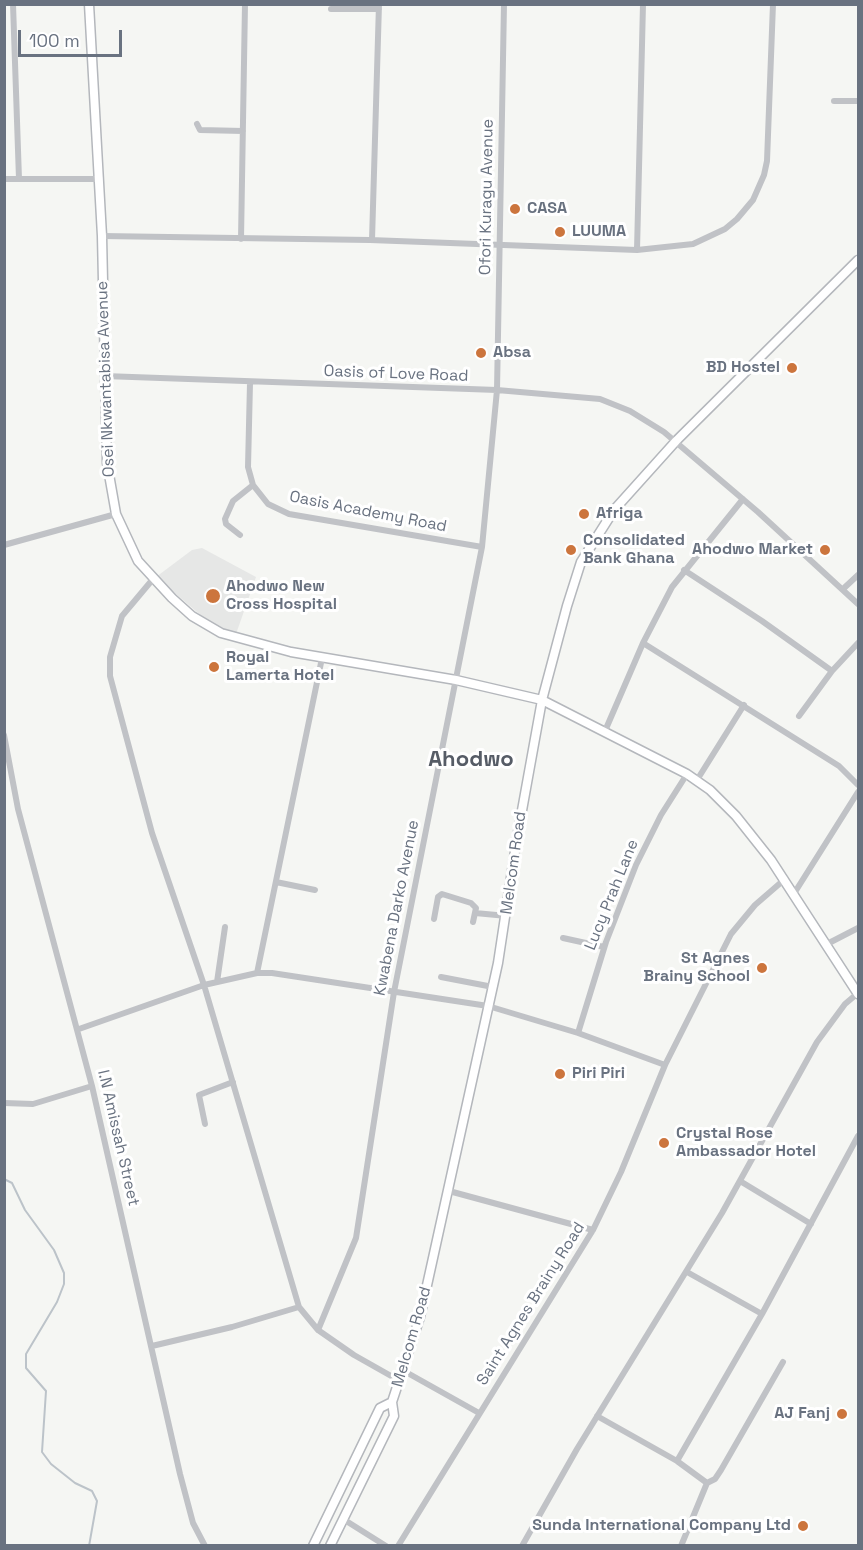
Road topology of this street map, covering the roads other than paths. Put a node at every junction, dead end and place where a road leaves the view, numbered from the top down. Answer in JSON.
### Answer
{"nodes":[{"id":1,"x":13,"y":4,"type":"edge"},
{"id":2,"x":89,"y":4,"type":"edge"},
{"id":3,"x":245,"y":4,"type":"edge"},
{"id":4,"x":504,"y":4,"type":"edge"},
{"id":5,"x":643,"y":4,"type":"edge"},
{"id":6,"x":772,"y":4,"type":"edge"},
{"id":7,"x":379,"y":7,"type":"edge"},
{"id":8,"x":331,"y":9,"type":"dead end"},
{"id":9,"x":834,"y":101,"type":"dead end"},
{"id":10,"x":858,"y":101,"type":"edge"},
{"id":11,"x":197,"y":124,"type":"dead end"},
{"id":12,"x":243,"y":131,"type":"junction"},
{"id":13,"x":4,"y":179,"type":"edge"},
{"id":14,"x":19,"y":179,"type":"junction"},
{"id":15,"x":100,"y":179,"type":"junction"},
{"id":16,"x":102,"y":236,"type":"junction"},
{"id":17,"x":241,"y":239,"type":"junction"},
{"id":18,"x":372,"y":240,"type":"junction"},
{"id":19,"x":499,"y":247,"type":"junction"},
{"id":20,"x":637,"y":250,"type":"junction"},
{"id":21,"x":858,"y":260,"type":"edge"},
{"id":22,"x":104,"y":376,"type":"junction"},
{"id":23,"x":250,"y":383,"type":"junction"},
{"id":24,"x":497,"y":390,"type":"junction"},
{"id":25,"x":676,"y":441,"type":"junction"},
{"id":26,"x":253,"y":485,"type":"junction"},
{"id":27,"x":742,"y":499,"type":"junction"},
{"id":28,"x":116,"y":514,"type":"junction"},
{"id":29,"x":240,"y":535,"type":"dead end"},
{"id":30,"x":4,"y":545,"type":"edge"},
{"id":31,"x":482,"y":547,"type":"junction"},
{"id":32,"x":684,"y":570,"type":"junction"},
{"id":33,"x":858,"y":574,"type":"edge"},
{"id":34,"x":153,"y":579,"type":"junction"},
{"id":35,"x":843,"y":590,"type":"junction"},
{"id":36,"x":858,"y":604,"type":"edge"},
{"id":37,"x":643,"y":643,"type":"junction"},
{"id":38,"x":858,"y":643,"type":"edge"},
{"id":39,"x":322,"y":658,"type":"junction"},
{"id":40,"x":832,"y":671,"type":"junction"},
{"id":41,"x":456,"y":680,"type":"junction"},
{"id":42,"x":542,"y":700,"type":"junction"},
{"id":43,"x":744,"y":705,"type":"junction"},
{"id":44,"x":799,"y":716,"type":"dead end"},
{"id":45,"x":605,"y":731,"type":"junction"},
{"id":46,"x":4,"y":735,"type":"edge"},
{"id":47,"x":687,"y":774,"type":"junction"},
{"id":48,"x":698,"y":780,"type":"junction"},
{"id":49,"x":858,"y":785,"type":"edge"},
{"id":50,"x":858,"y":792,"type":"edge"},
{"id":51,"x":785,"y":879,"type":"junction"},
{"id":52,"x":276,"y":882,"type":"junction"},
{"id":53,"x":315,"y":890,"type":"dead end"},
{"id":54,"x":795,"y":892,"type":"junction"},
{"id":55,"x":475,"y":913,"type":"junction"},
{"id":56,"x":507,"y":916,"type":"junction"},
{"id":57,"x":434,"y":919,"type":"dead end"},
{"id":58,"x":473,"y":922,"type":"dead end"},
{"id":59,"x":225,"y":927,"type":"dead end"},
{"id":60,"x":858,"y":928,"type":"edge"},
{"id":61,"x":563,"y":938,"type":"dead end"},
{"id":62,"x":827,"y":944,"type":"junction"},
{"id":63,"x":604,"y":947,"type":"junction"},
{"id":64,"x":257,"y":973,"type":"junction"},
{"id":65,"x":441,"y":977,"type":"dead end"},
{"id":66,"x":217,"y":982,"type":"junction"},
{"id":67,"x":204,"y":985,"type":"junction"},
{"id":68,"x":492,"y":987,"type":"junction"},
{"id":69,"x":394,"y":992,"type":"junction"},
{"id":70,"x":858,"y":994,"type":"edge"},
{"id":71,"x":488,"y":1006,"type":"junction"},
{"id":72,"x":79,"y":1029,"type":"junction"},
{"id":73,"x":578,"y":1033,"type":"junction"},
{"id":74,"x":665,"y":1065,"type":"junction"},
{"id":75,"x":233,"y":1082,"type":"junction"},
{"id":76,"x":92,"y":1086,"type":"junction"},
{"id":77,"x":4,"y":1103,"type":"edge"},
{"id":78,"x":205,"y":1124,"type":"dead end"},
{"id":79,"x":858,"y":1136,"type":"edge"},
{"id":80,"x":740,"y":1181,"type":"junction"},
{"id":81,"x":449,"y":1191,"type":"junction"},
{"id":82,"x":811,"y":1224,"type":"junction"},
{"id":83,"x":593,"y":1230,"type":"junction"},
{"id":84,"x":687,"y":1272,"type":"junction"},
{"id":85,"x":299,"y":1307,"type":"junction"},
{"id":86,"x":762,"y":1314,"type":"junction"},
{"id":87,"x":318,"y":1330,"type":"junction"},
{"id":88,"x":152,"y":1346,"type":"junction"},
{"id":89,"x":783,"y":1362,"type":"dead end"},
{"id":90,"x":404,"y":1371,"type":"junction"},
{"id":91,"x":400,"y":1382,"type":"junction"},
{"id":92,"x":392,"y":1402,"type":"junction"},
{"id":93,"x":479,"y":1413,"type":"junction"},
{"id":94,"x":597,"y":1416,"type":"junction"},
{"id":95,"x":678,"y":1461,"type":"junction"},
{"id":96,"x":707,"y":1483,"type":"junction"},
{"id":97,"x":343,"y":1519,"type":"junction"},
{"id":98,"x":205,"y":1545,"type":"edge"},
{"id":99,"x":313,"y":1545,"type":"edge"},
{"id":100,"x":330,"y":1545,"type":"edge"},
{"id":101,"x":386,"y":1545,"type":"edge"},
{"id":102,"x":398,"y":1545,"type":"edge"},
{"id":103,"x":522,"y":1545,"type":"edge"},
{"id":104,"x":681,"y":1545,"type":"edge"}],
"edges":[{"from":1,"to":14,"type":"street"},
{"from":2,"to":15,"type":"main road","name":"Osei Nkwantabisa Avenue"},
{"from":3,"to":12,"type":"street"},
{"from":4,"to":19,"type":"street","name":"Ofori Kuragu Avenue"},
{"from":5,"to":20,"type":"street"},
{"from":6,"to":20,"type":"street"},
{"from":7,"to":8,"type":"street"},
{"from":7,"to":18,"type":"street"},
{"from":9,"to":10,"type":"street"},
{"from":11,"to":12,"type":"street"},
{"from":12,"to":17,"type":"street"},
{"from":13,"to":14,"type":"street"},
{"from":14,"to":15,"type":"street"},
{"from":15,"to":16,"type":"main road","name":"Osei Nkwantabisa Avenue"},
{"from":16,"to":17,"type":"street"},
{"from":16,"to":22,"type":"main road","name":"Osei Nkwantabisa Avenue"},
{"from":17,"to":18,"type":"street"},
{"from":18,"to":19,"type":"street"},
{"from":19,"to":20,"type":"street"},
{"from":19,"to":24,"type":"street","name":"Ofori Kuragu Avenue"},
{"from":21,"to":25,"type":"main road","name":"Melcom Road"},
{"from":22,"to":23,"type":"street","name":"Oasis of Love Road"},
{"from":22,"to":28,"type":"main road","name":"Osei Nkwantabisa Avenue"},
{"from":23,"to":24,"type":"street","name":"Oasis of Love Road"},
{"from":23,"to":26,"type":"street"},
{"from":24,"to":25,"type":"street","name":"Oasis of Love Road"},
{"from":24,"to":31,"type":"street","name":"Kwabena Darko Avenue"},
{"from":25,"to":27,"type":"street","name":"Oasis of Love Road"},
{"from":25,"to":42,"type":"main road","name":"Melcom Road"},
{"from":26,"to":29,"type":"street"},
{"from":26,"to":31,"type":"street","name":"Oasis Academy Road"},
{"from":27,"to":32,"type":"street"},
{"from":27,"to":35,"type":"street","name":"Oasis of Love Road"},
{"from":28,"to":30,"type":"street"},
{"from":28,"to":34,"type":"main road","name":"Osei Nkwantabisa Avenue"},
{"from":31,"to":41,"type":"street","name":"Kwabena Darko Avenue"},
{"from":32,"to":37,"type":"street"},
{"from":32,"to":40,"type":"street"},
{"from":33,"to":35,"type":"street"},
{"from":34,"to":39,"type":"main road","name":"Osei Nkwantabisa Avenue"},
{"from":34,"to":67,"type":"street"},
{"from":35,"to":36,"type":"street","name":"Oasis of Love Road"},
{"from":37,"to":43,"type":"street"},
{"from":37,"to":45,"type":"street"},
{"from":38,"to":40,"type":"street"},
{"from":39,"to":41,"type":"main road","name":"Osei Nkwantabisa Avenue"},
{"from":39,"to":52,"type":"street"},
{"from":40,"to":44,"type":"street"},
{"from":41,"to":42,"type":"main road","name":"Osei Nkwantabisa Avenue"},
{"from":41,"to":69,"type":"street","name":"Kwabena Darko Avenue"},
{"from":42,"to":45,"type":"main road","name":"Osei Nkwantabisa Avenue"},
{"from":42,"to":56,"type":"main road","name":"Melcom Road"},
{"from":43,"to":48,"type":"street"},
{"from":43,"to":49,"type":"street"},
{"from":45,"to":47,"type":"main road","name":"Osei Nkwantabisa Avenue"},
{"from":46,"to":72,"type":"street","name":"I.N Amissah Street"},
{"from":47,"to":48,"type":"main road","name":"Osei Nkwantabisa Avenue"},
{"from":47,"to":63,"type":"street","name":"Lucy Prah Lane"},
{"from":48,"to":51,"type":"main road","name":"Osei Nkwantabisa Avenue"},
{"from":50,"to":54,"type":"street"},
{"from":51,"to":54,"type":"main road","name":"Osei Nkwantabisa Avenue"},
{"from":51,"to":74,"type":"street","name":"Saint Agnes Brainy Road"},
{"from":52,"to":53,"type":"street"},
{"from":52,"to":64,"type":"street"},
{"from":54,"to":62,"type":"main road","name":"Osei Nkwantabisa Avenue"},
{"from":55,"to":56,"type":"street"},
{"from":55,"to":57,"type":"street"},
{"from":55,"to":58,"type":"street"},
{"from":56,"to":68,"type":"main road","name":"Melcom Road"},
{"from":59,"to":66,"type":"street"},
{"from":60,"to":62,"type":"street"},
{"from":61,"to":63,"type":"street"},
{"from":62,"to":70,"type":"main road","name":"Osei Nkwantabisa Avenue"},
{"from":63,"to":73,"type":"street","name":"Lucy Prah Lane"},
{"from":64,"to":66,"type":"street"},
{"from":64,"to":69,"type":"street"},
{"from":65,"to":68,"type":"street"},
{"from":66,"to":67,"type":"street"},
{"from":67,"to":72,"type":"street"},
{"from":67,"to":75,"type":"street"},
{"from":68,"to":71,"type":"main road","name":"Melcom Road"},
{"from":69,"to":71,"type":"street"},
{"from":69,"to":87,"type":"street","name":"Kwabena Darko Avenue"},
{"from":70,"to":80,"type":"street"},
{"from":71,"to":73,"type":"street"},
{"from":71,"to":81,"type":"main road","name":"Melcom Road"},
{"from":72,"to":76,"type":"street","name":"I.N Amissah Street"},
{"from":73,"to":74,"type":"street"},
{"from":74,"to":83,"type":"street","name":"Saint Agnes Brainy Road"},
{"from":75,"to":78,"type":"street"},
{"from":75,"to":85,"type":"street"},
{"from":76,"to":77,"type":"street"},
{"from":76,"to":88,"type":"street","name":"I.N Amissah Street"},
{"from":79,"to":82,"type":"street"},
{"from":80,"to":82,"type":"street"},
{"from":80,"to":84,"type":"street"},
{"from":81,"to":83,"type":"street"},
{"from":81,"to":90,"type":"main road","name":"Melcom Road"},
{"from":82,"to":86,"type":"street"},
{"from":83,"to":93,"type":"street","name":"Saint Agnes Brainy Road"},
{"from":84,"to":86,"type":"street"},
{"from":84,"to":94,"type":"street"},
{"from":85,"to":87,"type":"street"},
{"from":85,"to":88,"type":"street"},
{"from":86,"to":95,"type":"street"},
{"from":87,"to":91,"type":"street"},
{"from":88,"to":98,"type":"street","name":"I.N Amissah Street"},
{"from":89,"to":96,"type":"street"},
{"from":90,"to":91,"type":"main road","name":"Melcom Road"},
{"from":90,"to":93,"type":"street"},
{"from":91,"to":92,"type":"main road","name":"Melcom Road"},
{"from":92,"to":97,"type":"main road"},
{"from":92,"to":99,"type":"main road","name":"Melcom Road"},
{"from":93,"to":102,"type":"street","name":"Saint Agnes Brainy Road"},
{"from":94,"to":95,"type":"street"},
{"from":94,"to":103,"type":"street"},
{"from":95,"to":96,"type":"street"},
{"from":96,"to":104,"type":"street"},
{"from":97,"to":100,"type":"main road"},
{"from":97,"to":101,"type":"street"}]}
